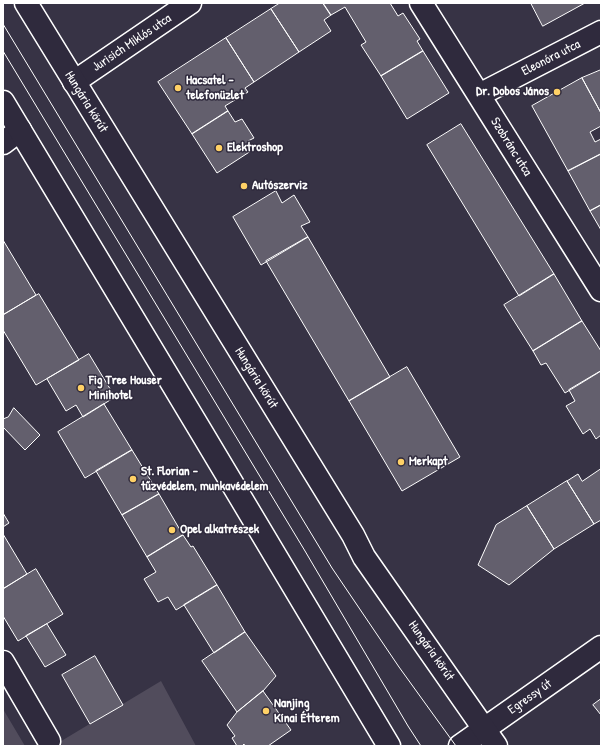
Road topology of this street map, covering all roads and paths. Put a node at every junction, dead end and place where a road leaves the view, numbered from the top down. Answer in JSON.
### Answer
{"nodes":[{"id":1,"x":26,"y":3,"type":"edge"},
{"id":2,"x":190,"y":3,"type":"edge"},
{"id":3,"x":421,"y":3,"type":"edge"},
{"id":4,"x":601,"y":32,"type":"edge"},
{"id":5,"x":74,"y":82,"type":"junction"},
{"id":6,"x":479,"y":95,"type":"junction"},
{"id":7,"x":3,"y":102,"type":"edge"},
{"id":8,"x":20,"y":130,"type":"junction"},
{"id":9,"x":3,"y":143,"type":"edge"},
{"id":10,"x":601,"y":290,"type":"edge"},
{"id":11,"x":601,"y":648,"type":"edge"},
{"id":12,"x":3,"y":662,"type":"edge"},
{"id":13,"x":490,"y":737,"type":"edge"},
{"id":14,"x":49,"y":741,"type":"dead end"},
{"id":15,"x":389,"y":746,"type":"edge"},
{"id":16,"x":460,"y":746,"type":"edge"}],
"edges":[{"from":1,"to":5,"type":"main road","name":"Hungária körút"},
{"from":2,"to":5,"type":"main road","name":"Jurisich Miklós utca"},
{"from":3,"to":6,"type":"main road","name":"Szobránc utca"},
{"from":4,"to":6,"type":"main road","name":"Eleonóra utca"},
{"from":5,"to":13,"type":"main road","name":"Hungária körút"},
{"from":6,"to":10,"type":"main road","name":"Szobránc utca"},
{"from":7,"to":8,"type":"main road"},
{"from":8,"to":9,"type":"main road"},
{"from":8,"to":15,"type":"main road"},
{"from":11,"to":13,"type":"main road","name":"Egressy út"},
{"from":12,"to":14,"type":"main road"},
{"from":13,"to":16,"type":"main road","name":"Egressy út"}]}
